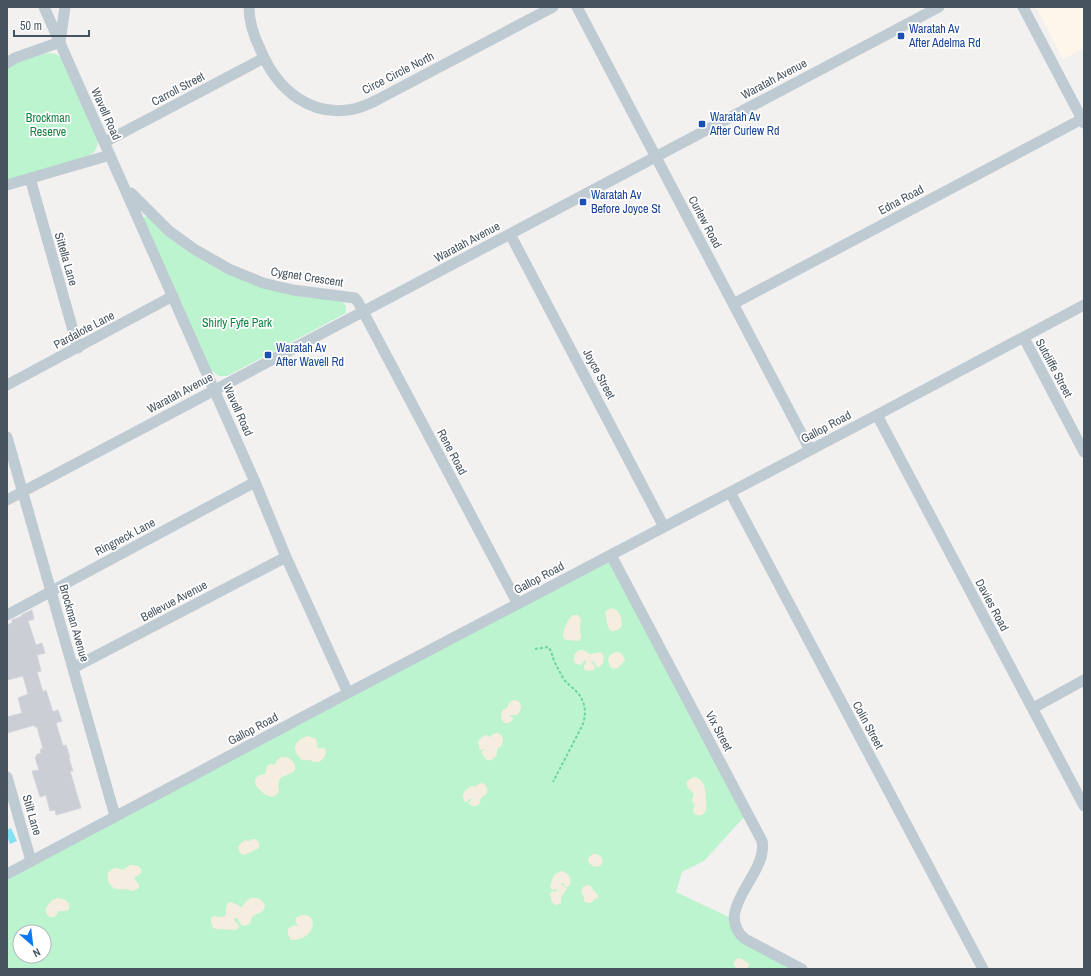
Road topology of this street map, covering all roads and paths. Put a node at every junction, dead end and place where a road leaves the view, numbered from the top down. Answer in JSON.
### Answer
{"nodes":[{"id":1,"x":44,"y":7,"type":"edge"},
{"id":2,"x":65,"y":7,"type":"edge"},
{"id":3,"x":249,"y":7,"type":"edge"},
{"id":4,"x":553,"y":7,"type":"edge"},
{"id":5,"x":577,"y":7,"type":"edge"},
{"id":6,"x":939,"y":7,"type":"edge"},
{"id":7,"x":1023,"y":7,"type":"edge"},
{"id":8,"x":60,"y":42,"type":"junction"},
{"id":9,"x":264,"y":58,"type":"junction"},
{"id":10,"x":7,"y":63,"type":"edge"},
{"id":11,"x":1083,"y":121,"type":"edge"},
{"id":12,"x":105,"y":142,"type":"junction"},
{"id":13,"x":110,"y":155,"type":"junction"},
{"id":14,"x":656,"y":156,"type":"junction"},
{"id":15,"x":30,"y":178,"type":"junction"},
{"id":16,"x":7,"y":184,"type":"edge"},
{"id":17,"x":125,"y":188,"type":"junction"},
{"id":18,"x":510,"y":234,"type":"junction"},
{"id":19,"x":173,"y":296,"type":"junction"},
{"id":20,"x":733,"y":304,"type":"junction"},
{"id":21,"x":1084,"y":305,"type":"edge"},
{"id":22,"x":364,"y":312,"type":"junction"},
{"id":23,"x":1024,"y":338,"type":"junction"},
{"id":24,"x":78,"y":348,"type":"junction"},
{"id":25,"x":7,"y":386,"type":"edge"},
{"id":26,"x":214,"y":390,"type":"junction"},
{"id":27,"x":877,"y":415,"type":"junction"},
{"id":28,"x":7,"y":437,"type":"edge"},
{"id":29,"x":810,"y":450,"type":"junction"},
{"id":30,"x":1084,"y":452,"type":"edge"},
{"id":31,"x":256,"y":482,"type":"junction"},
{"id":32,"x":22,"y":492,"type":"junction"},
{"id":33,"x":730,"y":492,"type":"junction"},
{"id":34,"x":7,"y":500,"type":"edge"},
{"id":35,"x":664,"y":527,"type":"junction"},
{"id":36,"x":611,"y":555,"type":"junction"},
{"id":37,"x":286,"y":557,"type":"junction"},
{"id":38,"x":51,"y":592,"type":"junction"},
{"id":39,"x":518,"y":604,"type":"junction"},
{"id":40,"x":7,"y":615,"type":"edge"},
{"id":41,"x":535,"y":649,"type":"dead end"},
{"id":42,"x":73,"y":668,"type":"junction"},
{"id":43,"x":1084,"y":680,"type":"edge"},
{"id":44,"x":348,"y":693,"type":"junction"},
{"id":45,"x":1032,"y":708,"type":"junction"},
{"id":46,"x":7,"y":777,"type":"edge"},
{"id":47,"x":553,"y":782,"type":"dead end"},
{"id":48,"x":1084,"y":806,"type":"edge"},
{"id":49,"x":115,"y":816,"type":"junction"},
{"id":50,"x":31,"y":861,"type":"junction"},
{"id":51,"x":7,"y":874,"type":"edge"},
{"id":52,"x":802,"y":969,"type":"edge"},
{"id":53,"x":983,"y":969,"type":"edge"}],
"edges":[{"from":1,"to":8,"type":"street","name":"Wavell Road"},
{"from":2,"to":8,"type":"street"},
{"from":3,"to":9,"type":"street","name":"Circe Circle North"},
{"from":4,"to":9,"type":"street","name":"Circe Circle North"},
{"from":5,"to":14,"type":"street","name":"Curlew Road"},
{"from":6,"to":14,"type":"street","name":"Waratah Avenue"},
{"from":7,"to":11,"type":"street"},
{"from":8,"to":10,"type":"street"},
{"from":8,"to":12,"type":"street","name":"Wavell Road"},
{"from":9,"to":12,"type":"street","name":"Carroll Street"},
{"from":11,"to":20,"type":"street","name":"Edna Road"},
{"from":12,"to":13,"type":"street","name":"Wavell Road"},
{"from":13,"to":15,"type":"street"},
{"from":13,"to":17,"type":"street","name":"Wavell Road"},
{"from":14,"to":18,"type":"street","name":"Waratah Avenue"},
{"from":14,"to":20,"type":"street","name":"Curlew Road"},
{"from":15,"to":16,"type":"street"},
{"from":15,"to":24,"type":"street","name":"Sittella Lane"},
{"from":17,"to":19,"type":"street","name":"Wavell Road"},
{"from":17,"to":22,"type":"street","name":"Cygnet Crescent"},
{"from":18,"to":22,"type":"street","name":"Waratah Avenue"},
{"from":18,"to":35,"type":"street","name":"Joyce Street"},
{"from":19,"to":24,"type":"street","name":"Pardalote Lane"},
{"from":19,"to":26,"type":"street","name":"Wavell Road"},
{"from":20,"to":29,"type":"street","name":"Curlew Road"},
{"from":21,"to":23,"type":"street","name":"Gallop Road"},
{"from":22,"to":26,"type":"street","name":"Waratah Avenue"},
{"from":22,"to":39,"type":"street","name":"Rene Road"},
{"from":23,"to":27,"type":"street","name":"Gallop Road"},
{"from":23,"to":30,"type":"street","name":"Sutcliffe Street"},
{"from":24,"to":25,"type":"street","name":"Pardalote Lane"},
{"from":26,"to":31,"type":"street","name":"Wavell Road"},
{"from":26,"to":32,"type":"street","name":"Waratah Avenue"},
{"from":27,"to":29,"type":"street","name":"Gallop Road"},
{"from":27,"to":45,"type":"street","name":"Davies Road"},
{"from":28,"to":32,"type":"street","name":"Brockman Avenue"},
{"from":29,"to":33,"type":"street","name":"Gallop Road"},
{"from":31,"to":37,"type":"street","name":"Wavell Road"},
{"from":31,"to":38,"type":"street","name":"Ringneck Lane"},
{"from":32,"to":34,"type":"street","name":"Waratah Avenue"},
{"from":32,"to":38,"type":"street","name":"Brockman Avenue"},
{"from":33,"to":35,"type":"street","name":"Gallop Road"},
{"from":33,"to":53,"type":"street","name":"Colin Street"},
{"from":35,"to":36,"type":"street","name":"Gallop Road"},
{"from":36,"to":39,"type":"street","name":"Gallop Road"},
{"from":36,"to":52,"type":"street","name":"Vix Street"},
{"from":37,"to":42,"type":"street","name":"Bellevue Avenue"},
{"from":37,"to":44,"type":"street","name":"Wavell Road"},
{"from":38,"to":40,"type":"street","name":"Ringneck Lane"},
{"from":38,"to":42,"type":"street","name":"Brockman Avenue"},
{"from":39,"to":44,"type":"street","name":"Gallop Road"},
{"from":41,"to":47,"type":"path"},
{"from":42,"to":49,"type":"street","name":"Brockman Avenue"},
{"from":43,"to":45,"type":"street"},
{"from":44,"to":49,"type":"street","name":"Gallop Road"},
{"from":45,"to":48,"type":"street","name":"Davies Road"},
{"from":46,"to":50,"type":"street","name":"Stilt Lane"},
{"from":49,"to":50,"type":"street","name":"Gallop Road"},
{"from":50,"to":51,"type":"street","name":"Gallop Road"}]}
